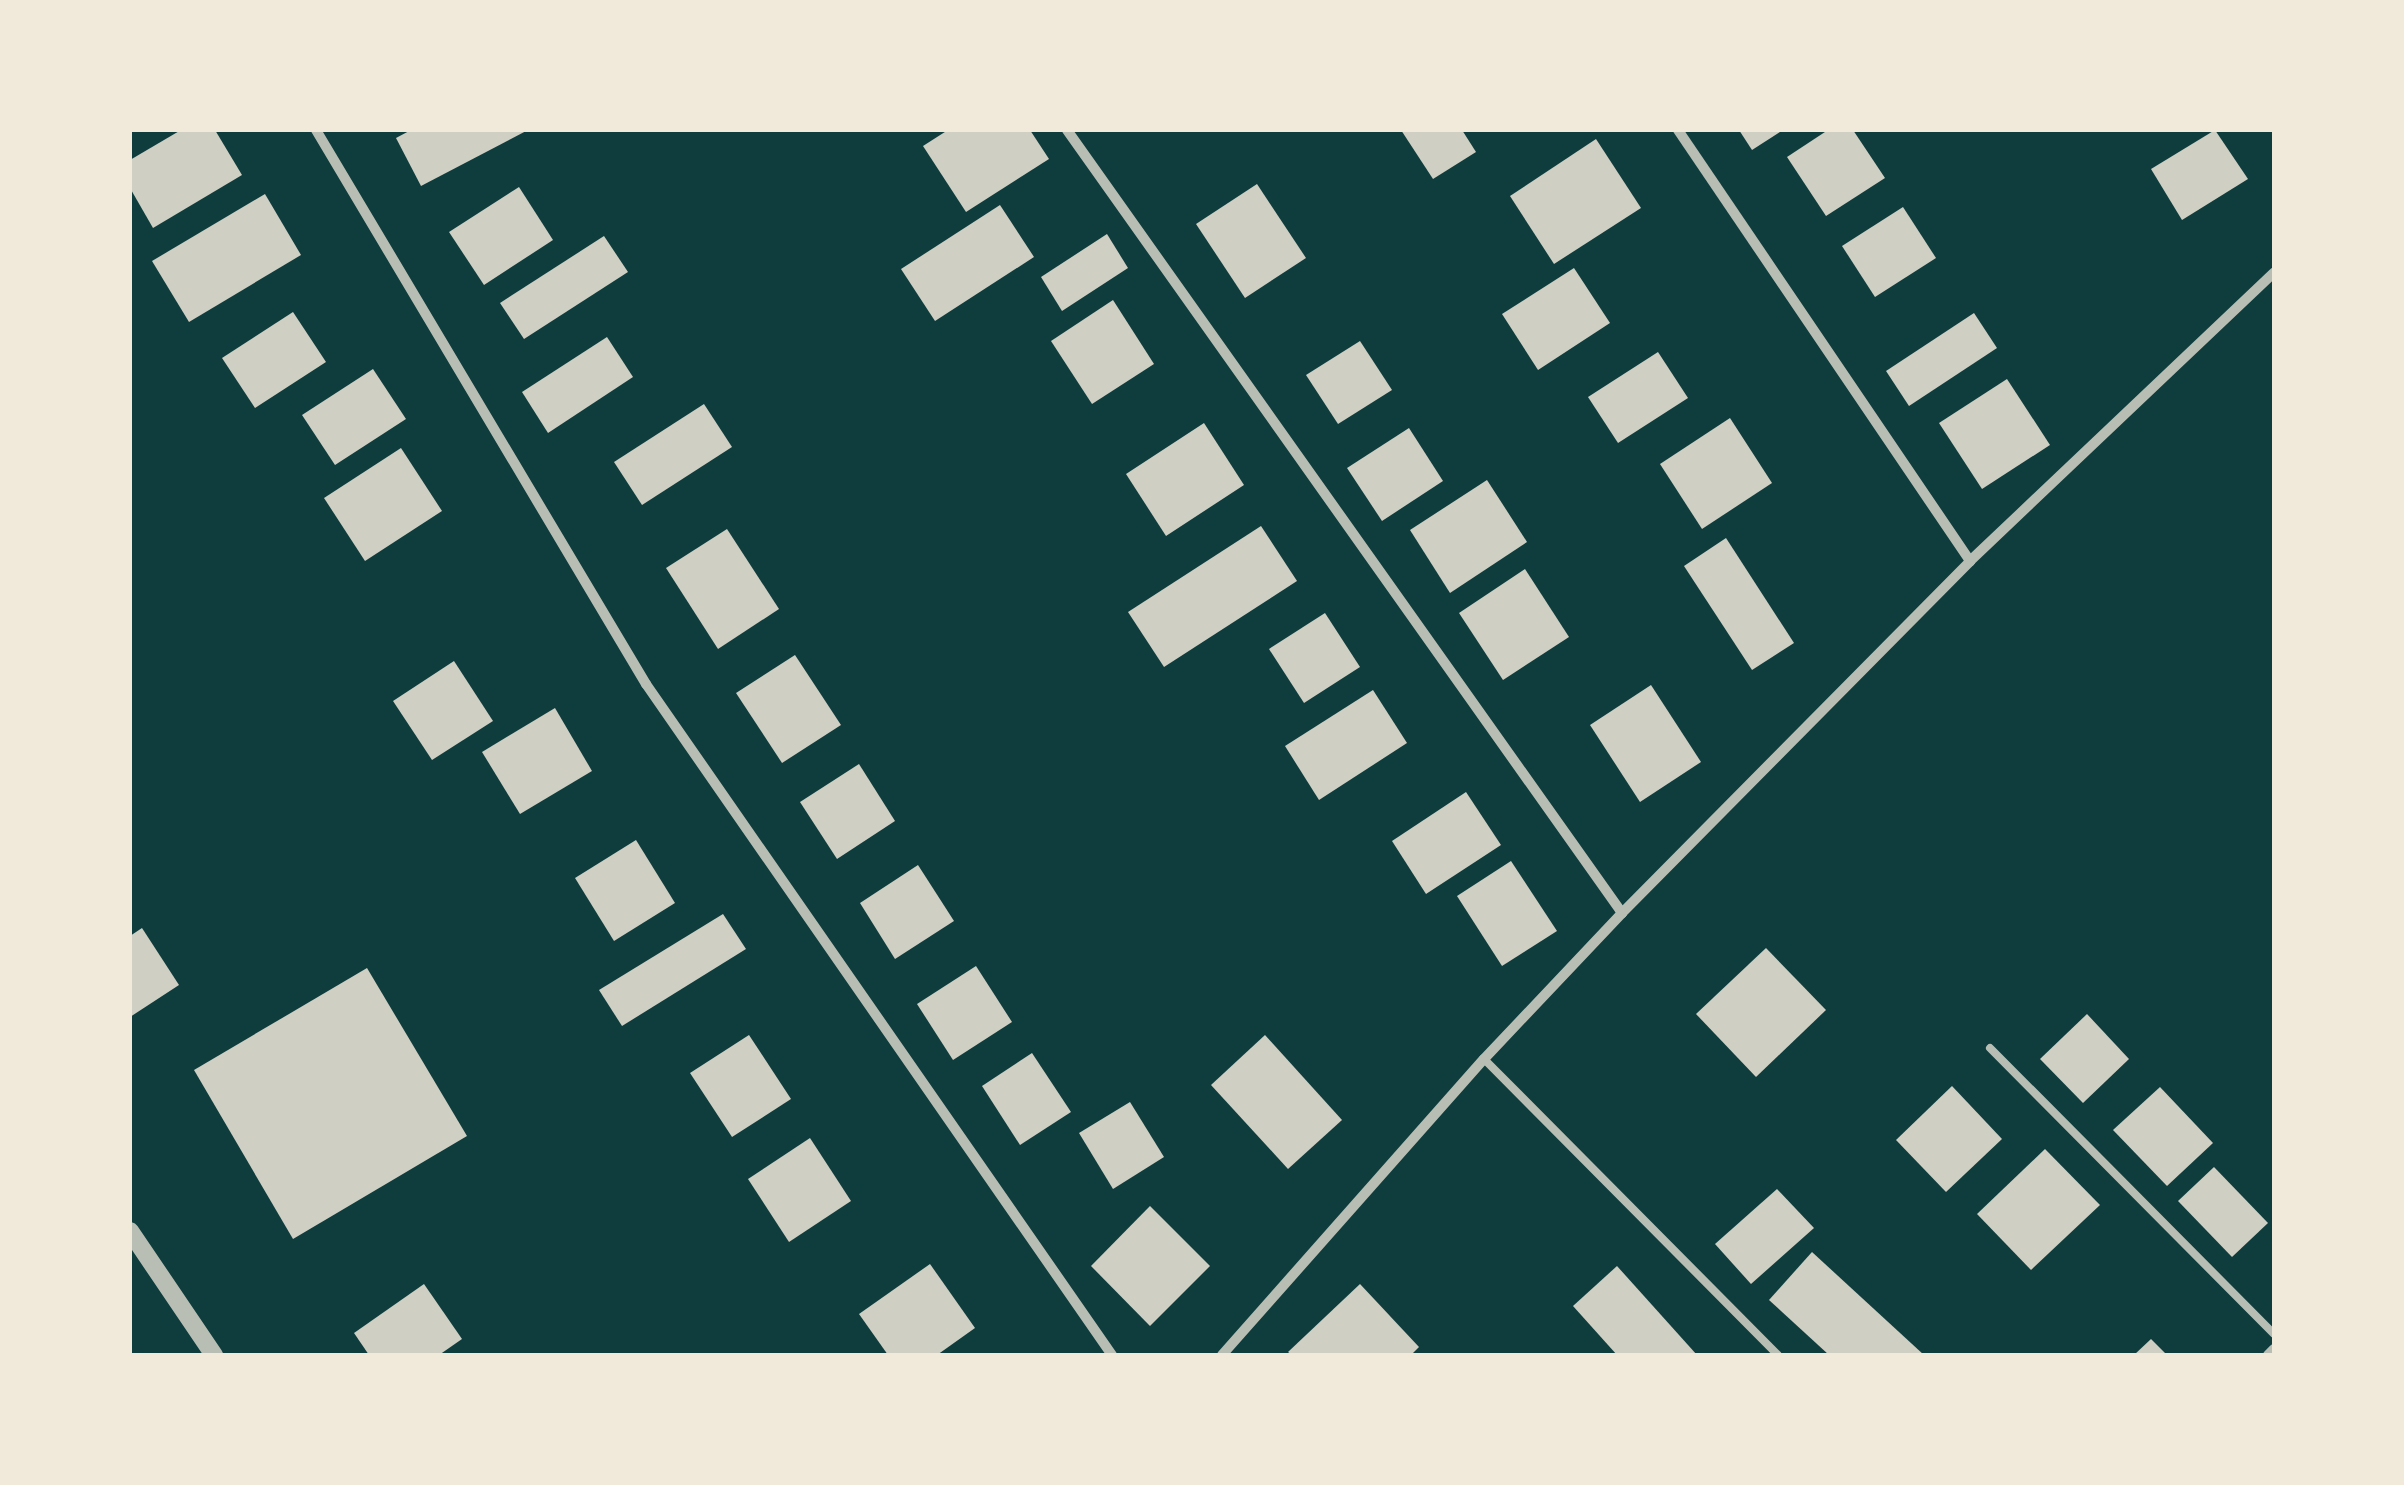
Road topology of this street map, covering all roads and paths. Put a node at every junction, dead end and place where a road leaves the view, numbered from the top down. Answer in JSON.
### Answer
{"nodes":[{"id":1,"x":316,"y":130,"type":"edge"},
{"id":2,"x":1068,"y":130,"type":"edge"},
{"id":3,"x":1678,"y":130,"type":"edge"},
{"id":4,"x":2274,"y":273,"type":"edge"},
{"id":5,"x":1970,"y":561,"type":"junction"},
{"id":6,"x":1622,"y":913,"type":"junction"},
{"id":7,"x":1990,"y":1048,"type":"dead end"},
{"id":8,"x":1484,"y":1059,"type":"junction"},
{"id":9,"x":130,"y":1231,"type":"edge"},
{"id":10,"x":2274,"y":1334,"type":"edge"},
{"id":11,"x":2274,"y":1349,"type":"edge"},
{"id":12,"x":214,"y":1355,"type":"edge"},
{"id":13,"x":1112,"y":1355,"type":"edge"},
{"id":14,"x":1222,"y":1355,"type":"edge"},
{"id":15,"x":1778,"y":1355,"type":"edge"},
{"id":16,"x":2268,"y":1355,"type":"edge"}],
"edges":[{"from":1,"to":13,"type":"street"},
{"from":2,"to":6,"type":"street"},
{"from":3,"to":5,"type":"street"},
{"from":4,"to":5,"type":"street"},
{"from":5,"to":6,"type":"street"},
{"from":6,"to":8,"type":"street"},
{"from":7,"to":10,"type":"lane"},
{"from":8,"to":14,"type":"street"},
{"from":8,"to":15,"type":"lane"},
{"from":9,"to":12,"type":"street"},
{"from":11,"to":16,"type":"street"}]}
